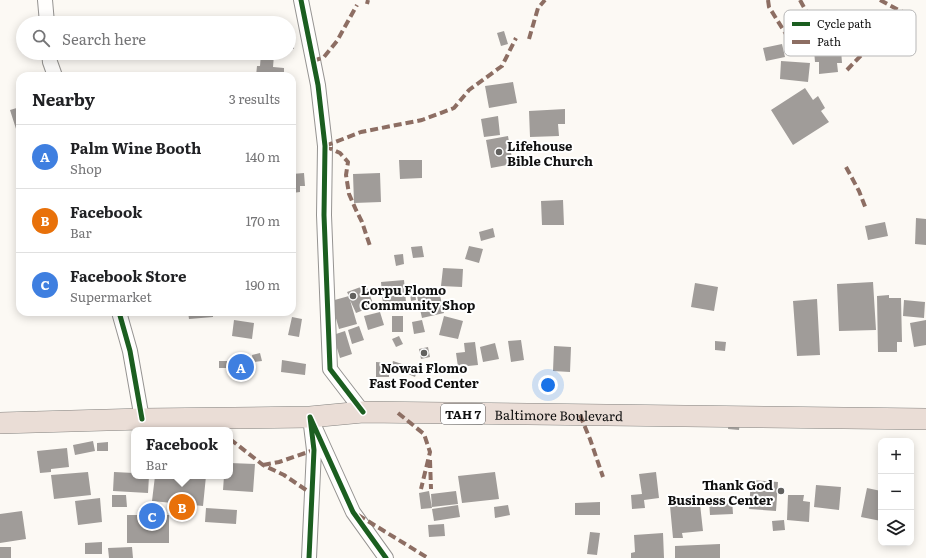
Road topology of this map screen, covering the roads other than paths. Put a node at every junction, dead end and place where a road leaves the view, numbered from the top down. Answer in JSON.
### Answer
{"nodes":[{"id":1,"x":45,"y":0,"type":"edge"},
{"id":2,"x":301,"y":0,"type":"edge"},
{"id":3,"x":46,"y":16,"type":"edge"},
{"id":4,"x":50,"y":60,"type":"edge"},
{"id":5,"x":54,"y":72,"type":"edge"},
{"id":6,"x":120,"y":316,"type":"edge"},
{"id":7,"x":362,"y":412,"type":"junction"},
{"id":8,"x":310,"y":417,"type":"junction"},
{"id":9,"x":142,"y":419,"type":"junction"},
{"id":10,"x":926,"y":419,"type":"edge"},
{"id":11,"x":0,"y":423,"type":"edge"},
{"id":12,"x":310,"y":558,"type":"edge"},
{"id":13,"x":386,"y":558,"type":"edge"}],
"edges":[{"from":1,"to":3,"type":"street"},
{"from":2,"to":7,"type":"street"},
{"from":4,"to":5,"type":"street"},
{"from":6,"to":9,"type":"street"},
{"from":7,"to":8,"type":"highway","name":"Baltimore Boulevard","number":"TAH 7"},
{"from":7,"to":10,"type":"highway","name":"Baltimore Boulevard","number":"TAH 7"},
{"from":8,"to":9,"type":"highway","name":"Baltimore Boulevard","number":"TAH 7"},
{"from":8,"to":12,"type":"street"},
{"from":8,"to":13,"type":"street"},
{"from":9,"to":11,"type":"highway","name":"Baltimore Boulevard","number":"TAH 7"}]}
